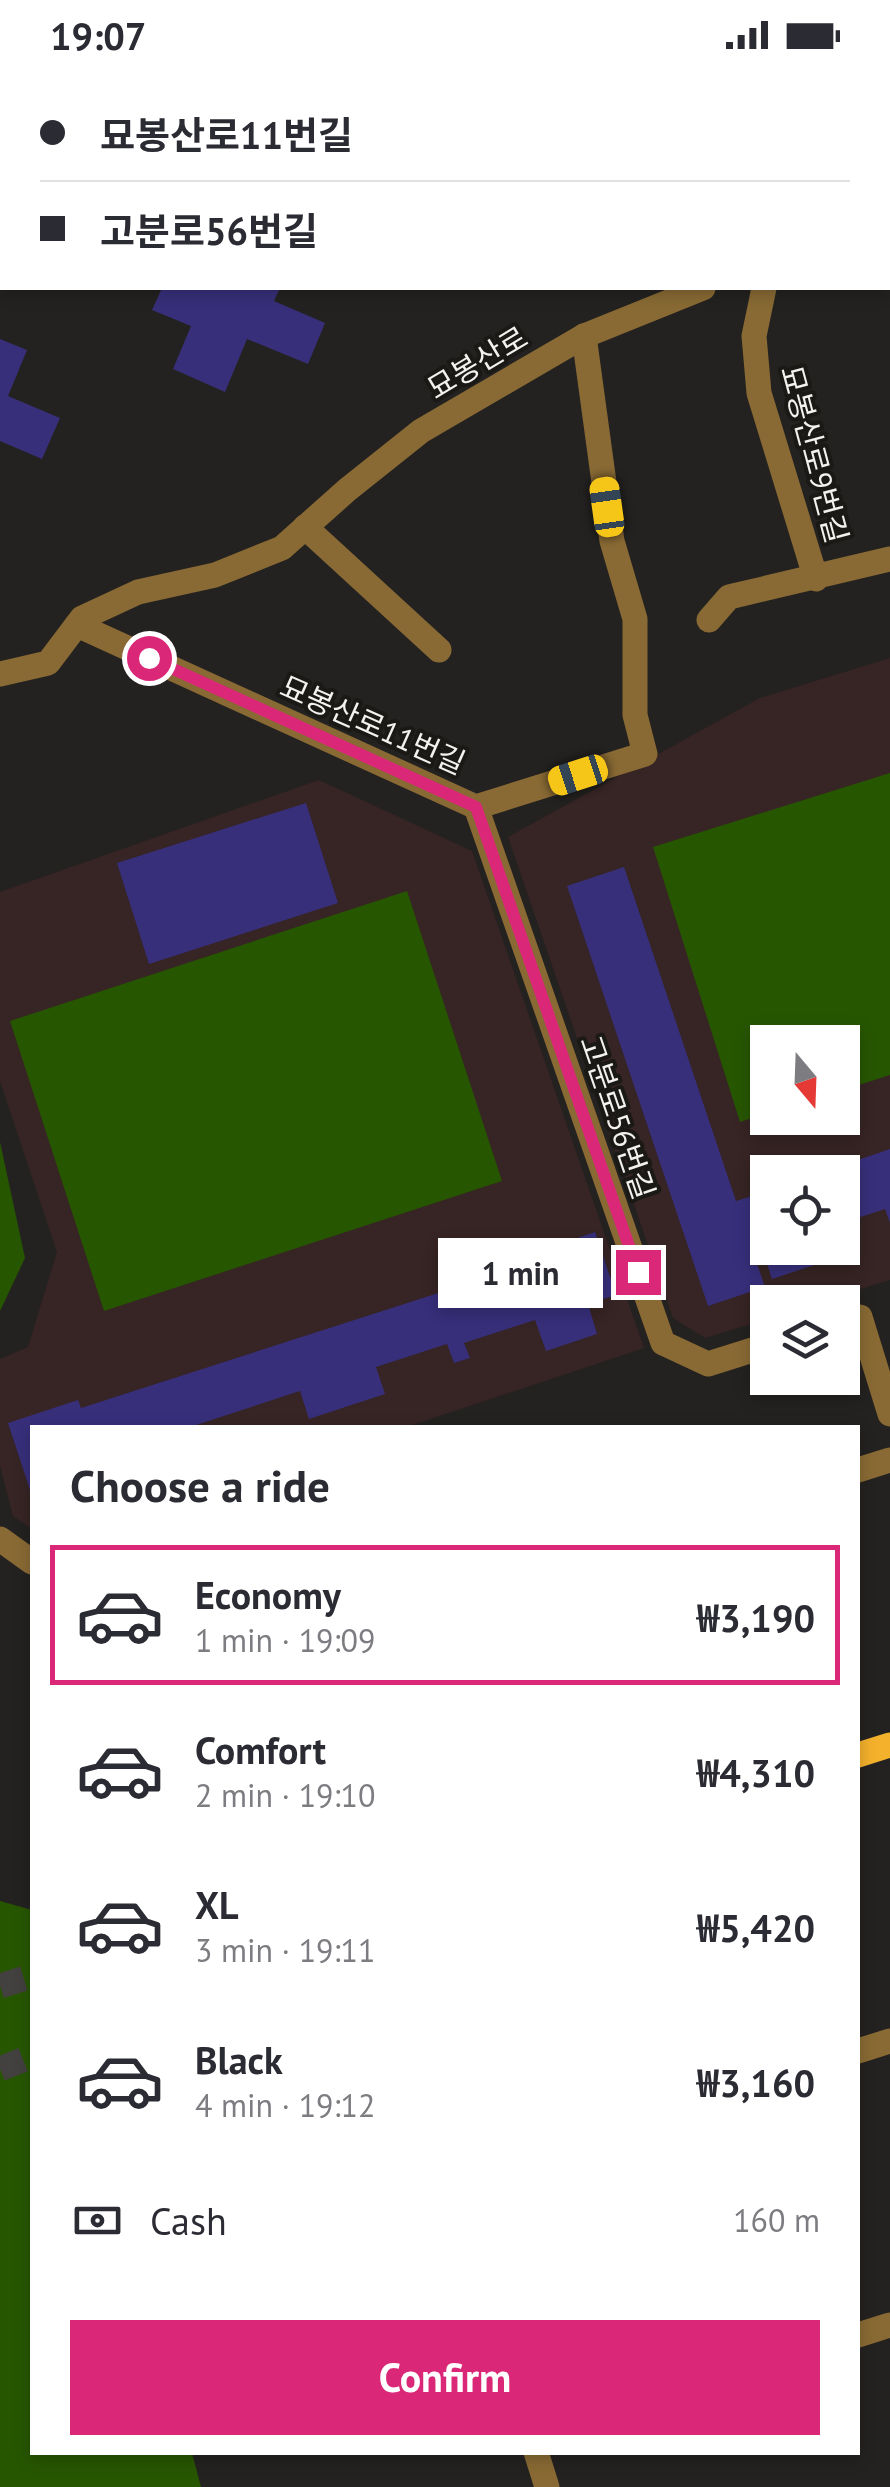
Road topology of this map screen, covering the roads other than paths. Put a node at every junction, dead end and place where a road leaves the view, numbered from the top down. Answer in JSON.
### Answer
{"nodes":[{"id":1,"x":698,"y":290,"type":"edge"},
{"id":2,"x":764,"y":290,"type":"edge"},
{"id":3,"x":584,"y":336,"type":"junction"},
{"id":4,"x":305,"y":528,"type":"junction"},
{"id":5,"x":890,"y":559,"type":"edge"},
{"id":6,"x":816,"y":579,"type":"junction"},
{"id":7,"x":709,"y":620,"type":"dead end"},
{"id":8,"x":76,"y":625,"type":"junction"},
{"id":9,"x":439,"y":650,"type":"dead end"},
{"id":10,"x":0,"y":674,"type":"edge"},
{"id":11,"x":476,"y":807,"type":"junction"},
{"id":12,"x":860,"y":1317,"type":"edge"},
{"id":13,"x":750,"y":1351,"type":"edge"},
{"id":14,"x":890,"y":1414,"type":"edge"},
{"id":15,"x":890,"y":1460,"type":"edge"},
{"id":16,"x":860,"y":1469,"type":"edge"},
{"id":17,"x":0,"y":1539,"type":"edge"},
{"id":18,"x":30,"y":1561,"type":"edge"},
{"id":19,"x":890,"y":1746,"type":"edge"},
{"id":20,"x":860,"y":1755,"type":"edge"},
{"id":21,"x":890,"y":2040,"type":"edge"},
{"id":22,"x":860,"y":2049,"type":"edge"},
{"id":23,"x":890,"y":2324,"type":"edge"},
{"id":24,"x":860,"y":2334,"type":"edge"},
{"id":25,"x":537,"y":2455,"type":"edge"},
{"id":26,"x":547,"y":2487,"type":"edge"}],
"edges":[{"from":1,"to":3,"type":"street","name":"묘봉산로"},
{"from":2,"to":6,"type":"street","name":"묘봉산로9번길"},
{"from":3,"to":4,"type":"street","name":"묘봉산로"},
{"from":3,"to":11,"type":"street","name":"묘봉산로11번길"},
{"from":4,"to":8,"type":"street","name":"묘봉산로"},
{"from":4,"to":9,"type":"street"},
{"from":5,"to":6,"type":"street"},
{"from":6,"to":7,"type":"street","name":"묘봉산로9번길"},
{"from":8,"to":10,"type":"street","name":"묘봉산로"},
{"from":8,"to":11,"type":"street","name":"묘봉산로11번길"},
{"from":11,"to":13,"type":"street","name":"고분로56번길"},
{"from":12,"to":14,"type":"street"},
{"from":15,"to":16,"type":"street"},
{"from":17,"to":18,"type":"street"},
{"from":19,"to":20,"type":"main road"},
{"from":21,"to":22,"type":"street"},
{"from":23,"to":24,"type":"street"},
{"from":25,"to":26,"type":"street"}]}
